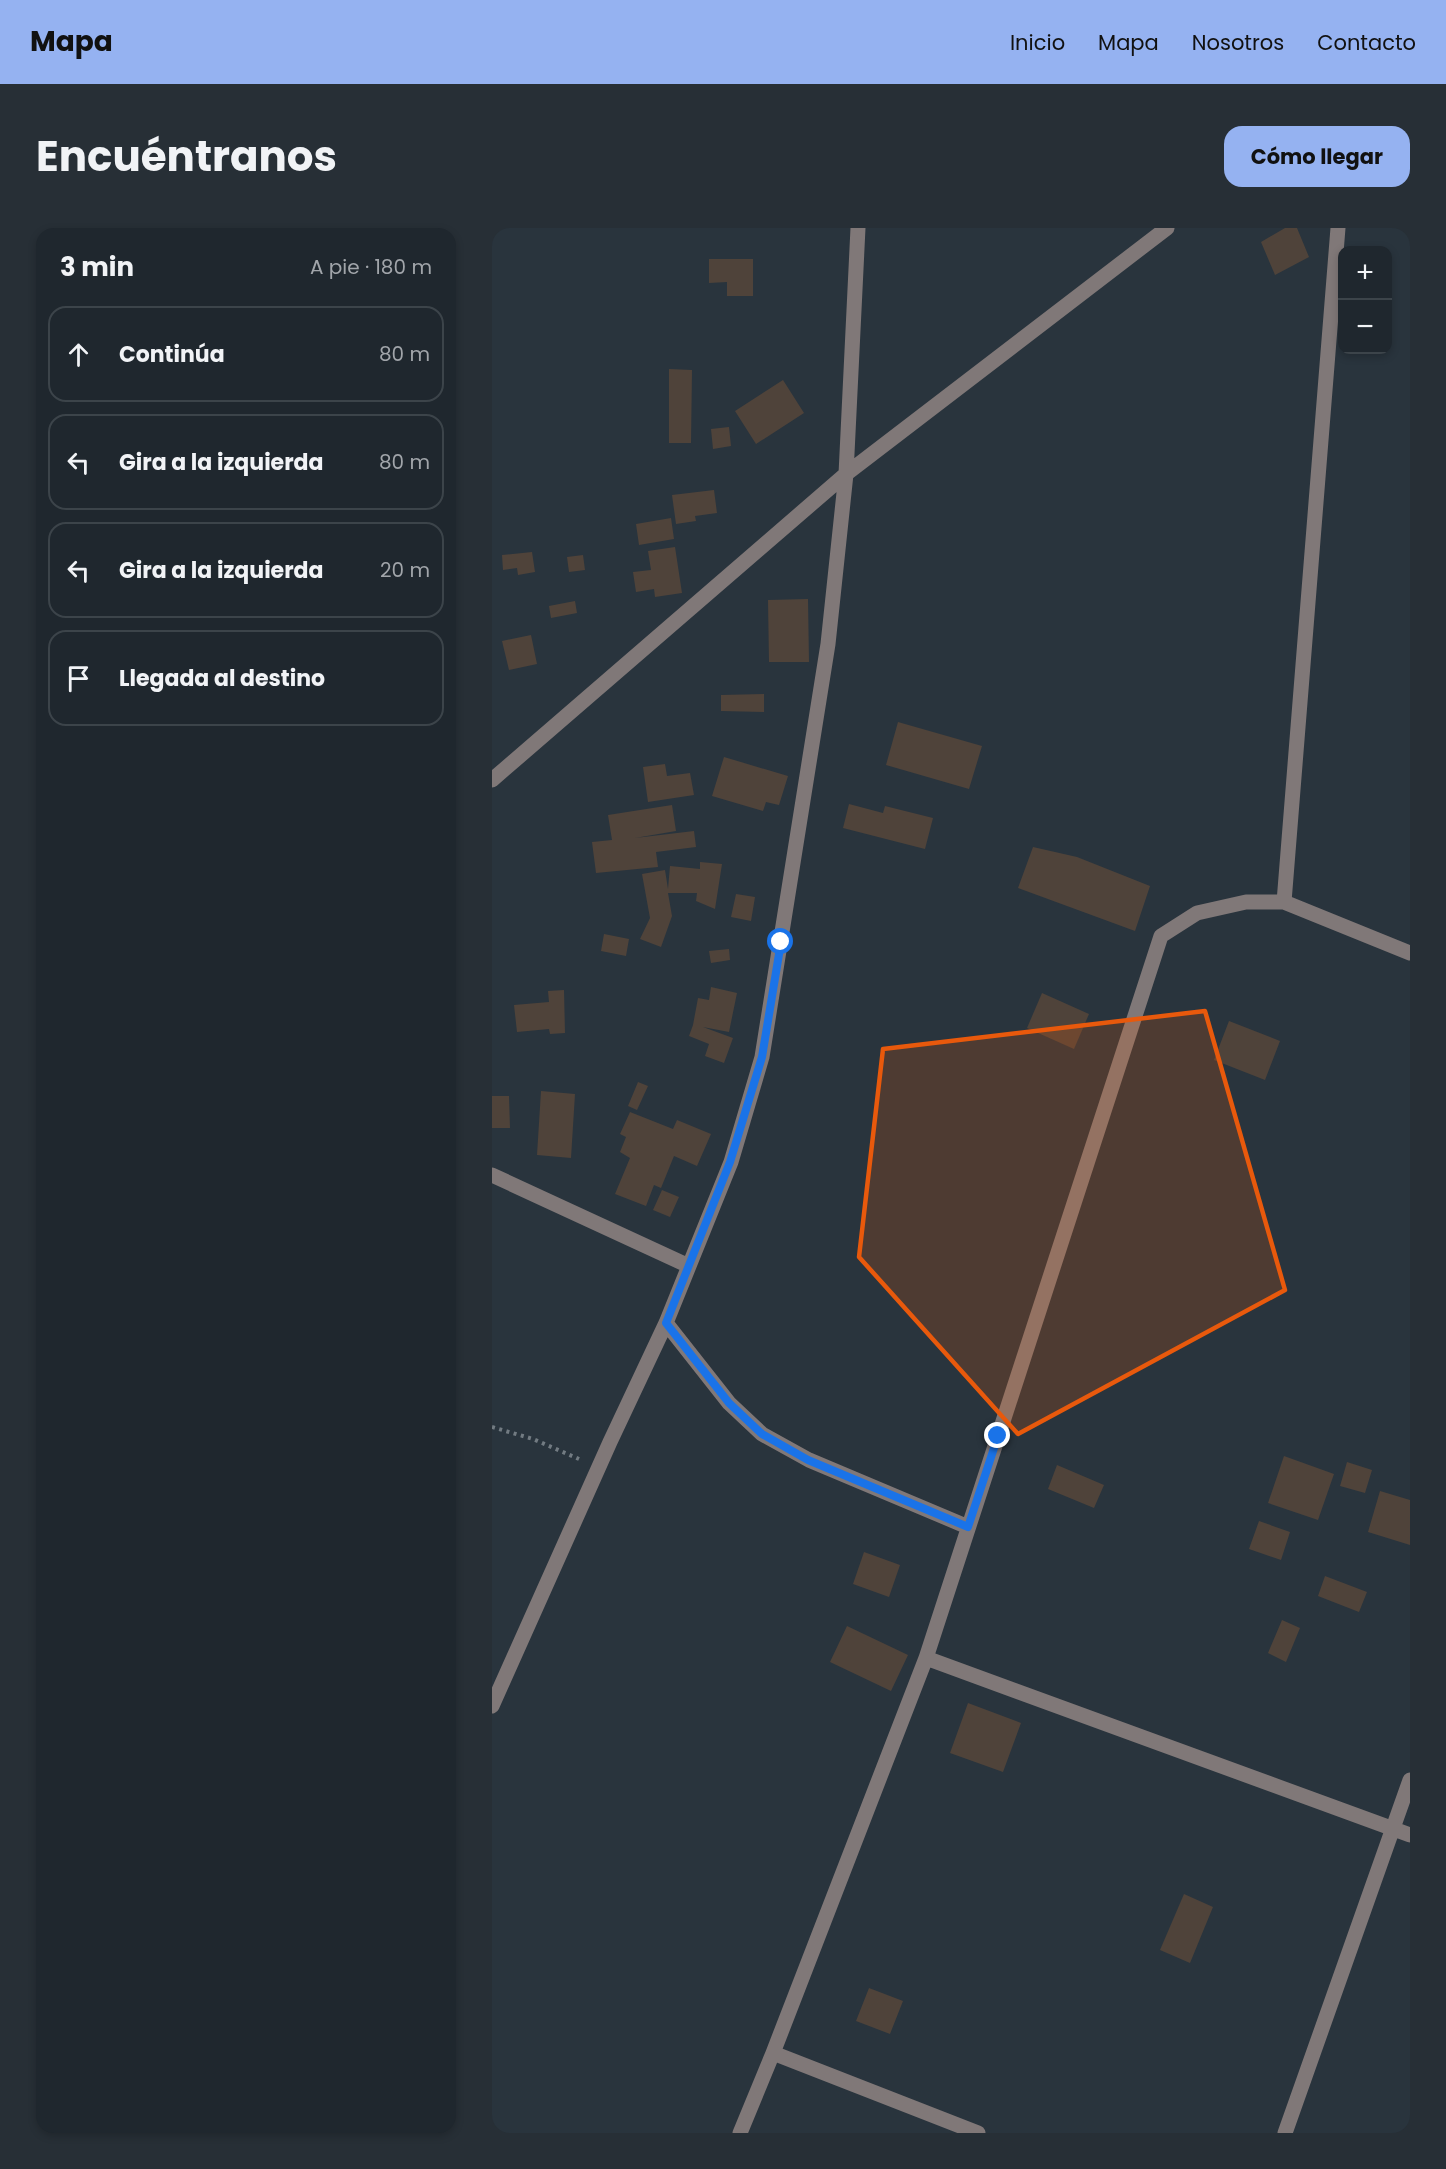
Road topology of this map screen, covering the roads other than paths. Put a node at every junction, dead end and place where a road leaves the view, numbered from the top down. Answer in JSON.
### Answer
{"nodes":[{"id":1,"x":858,"y":228,"type":"edge"},
{"id":2,"x":1167,"y":228,"type":"edge"},
{"id":3,"x":1338,"y":228,"type":"edge"},
{"id":4,"x":846,"y":474,"type":"junction"},
{"id":5,"x":492,"y":780,"type":"edge"},
{"id":6,"x":1284,"y":902,"type":"junction"},
{"id":7,"x":1410,"y":953,"type":"edge"},
{"id":8,"x":492,"y":1175,"type":"edge"},
{"id":9,"x":689,"y":1266,"type":"junction"},
{"id":10,"x":666,"y":1323,"type":"junction"},
{"id":11,"x":968,"y":1527,"type":"junction"},
{"id":12,"x":926,"y":1658,"type":"junction"},
{"id":13,"x":492,"y":1706,"type":"edge"},
{"id":14,"x":1410,"y":1780,"type":"edge"},
{"id":15,"x":1393,"y":1828,"type":"junction"},
{"id":16,"x":1410,"y":1835,"type":"edge"},
{"id":17,"x":773,"y":2053,"type":"junction"},
{"id":18,"x":740,"y":2133,"type":"edge"},
{"id":19,"x":978,"y":2133,"type":"edge"},
{"id":20,"x":1285,"y":2133,"type":"edge"}],
"edges":[{"from":1,"to":4,"type":"street"},
{"from":2,"to":4,"type":"street"},
{"from":3,"to":6,"type":"street"},
{"from":4,"to":5,"type":"street"},
{"from":4,"to":9,"type":"street"},
{"from":6,"to":7,"type":"street"},
{"from":6,"to":11,"type":"street"},
{"from":8,"to":9,"type":"street"},
{"from":9,"to":10,"type":"street"},
{"from":10,"to":11,"type":"street"},
{"from":10,"to":13,"type":"street"},
{"from":11,"to":12,"type":"street"},
{"from":12,"to":15,"type":"street"},
{"from":12,"to":17,"type":"street"},
{"from":14,"to":15,"type":"street"},
{"from":15,"to":16,"type":"street"},
{"from":15,"to":20,"type":"street"},
{"from":17,"to":18,"type":"street"},
{"from":17,"to":19,"type":"street"}]}
